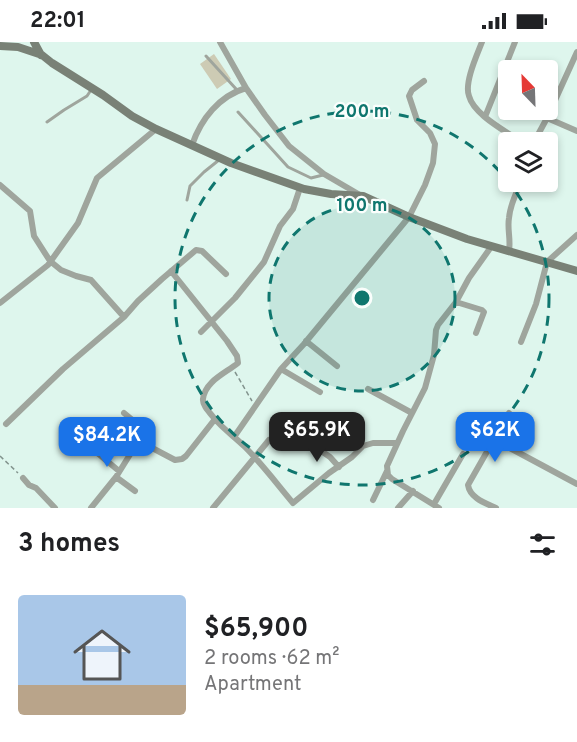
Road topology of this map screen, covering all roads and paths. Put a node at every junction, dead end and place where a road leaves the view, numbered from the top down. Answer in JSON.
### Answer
{"nodes":[{"id":1,"x":34,"y":42,"type":"edge"},
{"id":2,"x":220,"y":42,"type":"edge"},
{"id":3,"x":482,"y":42,"type":"edge"},
{"id":4,"x":515,"y":42,"type":"edge"},
{"id":5,"x":0,"y":46,"type":"edge"},
{"id":6,"x":577,"y":52,"type":"edge"},
{"id":7,"x":42,"y":55,"type":"junction"},
{"id":8,"x":206,"y":56,"type":"dead end"},
{"id":9,"x":424,"y":81,"type":"dead end"},
{"id":10,"x":92,"y":88,"type":"junction"},
{"id":11,"x":246,"y":88,"type":"junction"},
{"id":12,"x":237,"y":90,"type":"junction"},
{"id":13,"x":558,"y":94,"type":"edge"},
{"id":14,"x":238,"y":112,"type":"dead end"},
{"id":15,"x":485,"y":117,"type":"junction"},
{"id":16,"x":552,"y":120,"type":"edge"},
{"id":17,"x":47,"y":122,"type":"dead end"},
{"id":18,"x":156,"y":129,"type":"junction"},
{"id":19,"x":577,"y":131,"type":"edge"},
{"id":20,"x":507,"y":132,"type":"edge"},
{"id":21,"x":192,"y":145,"type":"junction"},
{"id":22,"x":221,"y":159,"type":"junction"},
{"id":23,"x":324,"y":174,"type":"junction"},
{"id":24,"x":0,"y":185,"type":"edge"},
{"id":25,"x":300,"y":188,"type":"junction"},
{"id":26,"x":517,"y":192,"type":"edge"},
{"id":27,"x":363,"y":196,"type":"junction"},
{"id":28,"x":187,"y":200,"type":"dead end"},
{"id":29,"x":409,"y":217,"type":"junction"},
{"id":30,"x":577,"y":235,"type":"edge"},
{"id":31,"x":491,"y":247,"type":"junction"},
{"id":32,"x":509,"y":251,"type":"junction"},
{"id":33,"x":50,"y":261,"type":"junction"},
{"id":34,"x":547,"y":262,"type":"junction"},
{"id":35,"x":171,"y":271,"type":"junction"},
{"id":36,"x":577,"y":271,"type":"edge"},
{"id":37,"x":226,"y":274,"type":"dead end"},
{"id":38,"x":456,"y":302,"type":"junction"},
{"id":39,"x":0,"y":303,"type":"edge"},
{"id":40,"x":124,"y":317,"type":"junction"},
{"id":41,"x":210,"y":321,"type":"junction"},
{"id":42,"x":201,"y":332,"type":"dead end"},
{"id":43,"x":476,"y":333,"type":"dead end"},
{"id":44,"x":306,"y":341,"type":"junction"},
{"id":45,"x":521,"y":342,"type":"dead end"},
{"id":46,"x":236,"y":365,"type":"junction"},
{"id":47,"x":337,"y":366,"type":"dead end"},
{"id":48,"x":281,"y":369,"type":"junction"},
{"id":49,"x":368,"y":389,"type":"dead end"},
{"id":50,"x":320,"y":392,"type":"dead end"},
{"id":51,"x":256,"y":406,"type":"junction"},
{"id":52,"x":124,"y":413,"type":"dead end"},
{"id":53,"x":412,"y":413,"type":"junction"},
{"id":54,"x":509,"y":413,"type":"dead end"},
{"id":55,"x":215,"y":419,"type":"junction"},
{"id":56,"x":6,"y":424,"type":"dead end"},
{"id":57,"x":234,"y":437,"type":"junction"},
{"id":58,"x":269,"y":440,"type":"dead end"},
{"id":59,"x":495,"y":440,"type":"junction"},
{"id":60,"x":140,"y":441,"type":"junction"},
{"id":61,"x":308,"y":442,"type":"dead end"},
{"id":62,"x":397,"y":443,"type":"junction"},
{"id":63,"x":95,"y":451,"type":"dead end"},
{"id":64,"x":463,"y":454,"type":"dead end"},
{"id":65,"x":0,"y":456,"type":"edge"},
{"id":66,"x":254,"y":457,"type":"junction"},
{"id":67,"x":339,"y":466,"type":"junction"},
{"id":68,"x":387,"y":471,"type":"junction"},
{"id":69,"x":117,"y":474,"type":"junction"},
{"id":70,"x":23,"y":478,"type":"joint"},
{"id":71,"x":577,"y":484,"type":"edge"},
{"id":72,"x":135,"y":491,"type":"dead end"},
{"id":73,"x":413,"y":491,"type":"junction"},
{"id":74,"x":373,"y":500,"type":"dead end"},
{"id":75,"x":295,"y":506,"type":"edge"},
{"id":76,"x":437,"y":506,"type":"edge"},
{"id":77,"x":55,"y":508,"type":"edge"},
{"id":78,"x":91,"y":508,"type":"edge"},
{"id":79,"x":213,"y":508,"type":"edge"},
{"id":80,"x":398,"y":508,"type":"edge"},
{"id":81,"x":496,"y":508,"type":"edge"}],
"edges":[{"from":1,"to":7,"type":"street"},
{"from":2,"to":11,"type":"street"},
{"from":3,"to":15,"type":"street"},
{"from":4,"to":15,"type":"street"},
{"from":5,"to":7,"type":"street"},
{"from":6,"to":13,"type":"street"},
{"from":7,"to":10,"type":"street"},
{"from":8,"to":12,"type":"lane"},
{"from":9,"to":29,"type":"street"},
{"from":10,"to":17,"type":"lane"},
{"from":10,"to":18,"type":"street"},
{"from":11,"to":12,"type":"street"},
{"from":11,"to":23,"type":"street"},
{"from":12,"to":21,"type":"street"},
{"from":14,"to":23,"type":"lane"},
{"from":15,"to":20,"type":"street"},
{"from":16,"to":19,"type":"street"},
{"from":18,"to":21,"type":"street"},
{"from":18,"to":33,"type":"street"},
{"from":21,"to":22,"type":"street"},
{"from":22,"to":25,"type":"street"},
{"from":22,"to":28,"type":"lane"},
{"from":23,"to":27,"type":"street"},
{"from":24,"to":33,"type":"street"},
{"from":25,"to":27,"type":"street"},
{"from":25,"to":41,"type":"street"},
{"from":26,"to":32,"type":"street"},
{"from":27,"to":29,"type":"street"},
{"from":29,"to":31,"type":"street"},
{"from":29,"to":44,"type":"street"},
{"from":30,"to":34,"type":"street"},
{"from":31,"to":32,"type":"street"},
{"from":31,"to":38,"type":"street"},
{"from":32,"to":34,"type":"street"},
{"from":33,"to":39,"type":"street"},
{"from":33,"to":40,"type":"street"},
{"from":34,"to":36,"type":"street"},
{"from":34,"to":45,"type":"street"},
{"from":35,"to":37,"type":"street"},
{"from":35,"to":40,"type":"street"},
{"from":35,"to":41,"type":"street"},
{"from":38,"to":43,"type":"street"},
{"from":38,"to":53,"type":"street"},
{"from":40,"to":56,"type":"street"},
{"from":41,"to":42,"type":"street"},
{"from":41,"to":46,"type":"street"},
{"from":44,"to":47,"type":"street"},
{"from":44,"to":48,"type":"street"},
{"from":46,"to":51,"type":"path"},
{"from":46,"to":55,"type":"street"},
{"from":48,"to":50,"type":"street"},
{"from":48,"to":51,"type":"street"},
{"from":49,"to":53,"type":"street"},
{"from":51,"to":57,"type":"street"},
{"from":52,"to":60,"type":"street"},
{"from":53,"to":62,"type":"street"},
{"from":54,"to":59,"type":"street"},
{"from":55,"to":57,"type":"street"},
{"from":55,"to":60,"type":"street"},
{"from":57,"to":66,"type":"street"},
{"from":58,"to":66,"type":"street"},
{"from":59,"to":71,"type":"street"},
{"from":59,"to":81,"type":"street"},
{"from":60,"to":69,"type":"street"},
{"from":61,"to":67,"type":"street"},
{"from":62,"to":67,"type":"street"},
{"from":62,"to":68,"type":"street"},
{"from":63,"to":69,"type":"street"},
{"from":64,"to":76,"type":"street"},
{"from":65,"to":70,"type":"path"},
{"from":66,"to":75,"type":"street"},
{"from":66,"to":79,"type":"street"},
{"from":67,"to":75,"type":"street"},
{"from":68,"to":73,"type":"street"},
{"from":68,"to":74,"type":"street"},
{"from":69,"to":72,"type":"street"},
{"from":69,"to":78,"type":"street"},
{"from":70,"to":77,"type":"street"},
{"from":73,"to":76,"type":"street"},
{"from":73,"to":80,"type":"street"}]}
